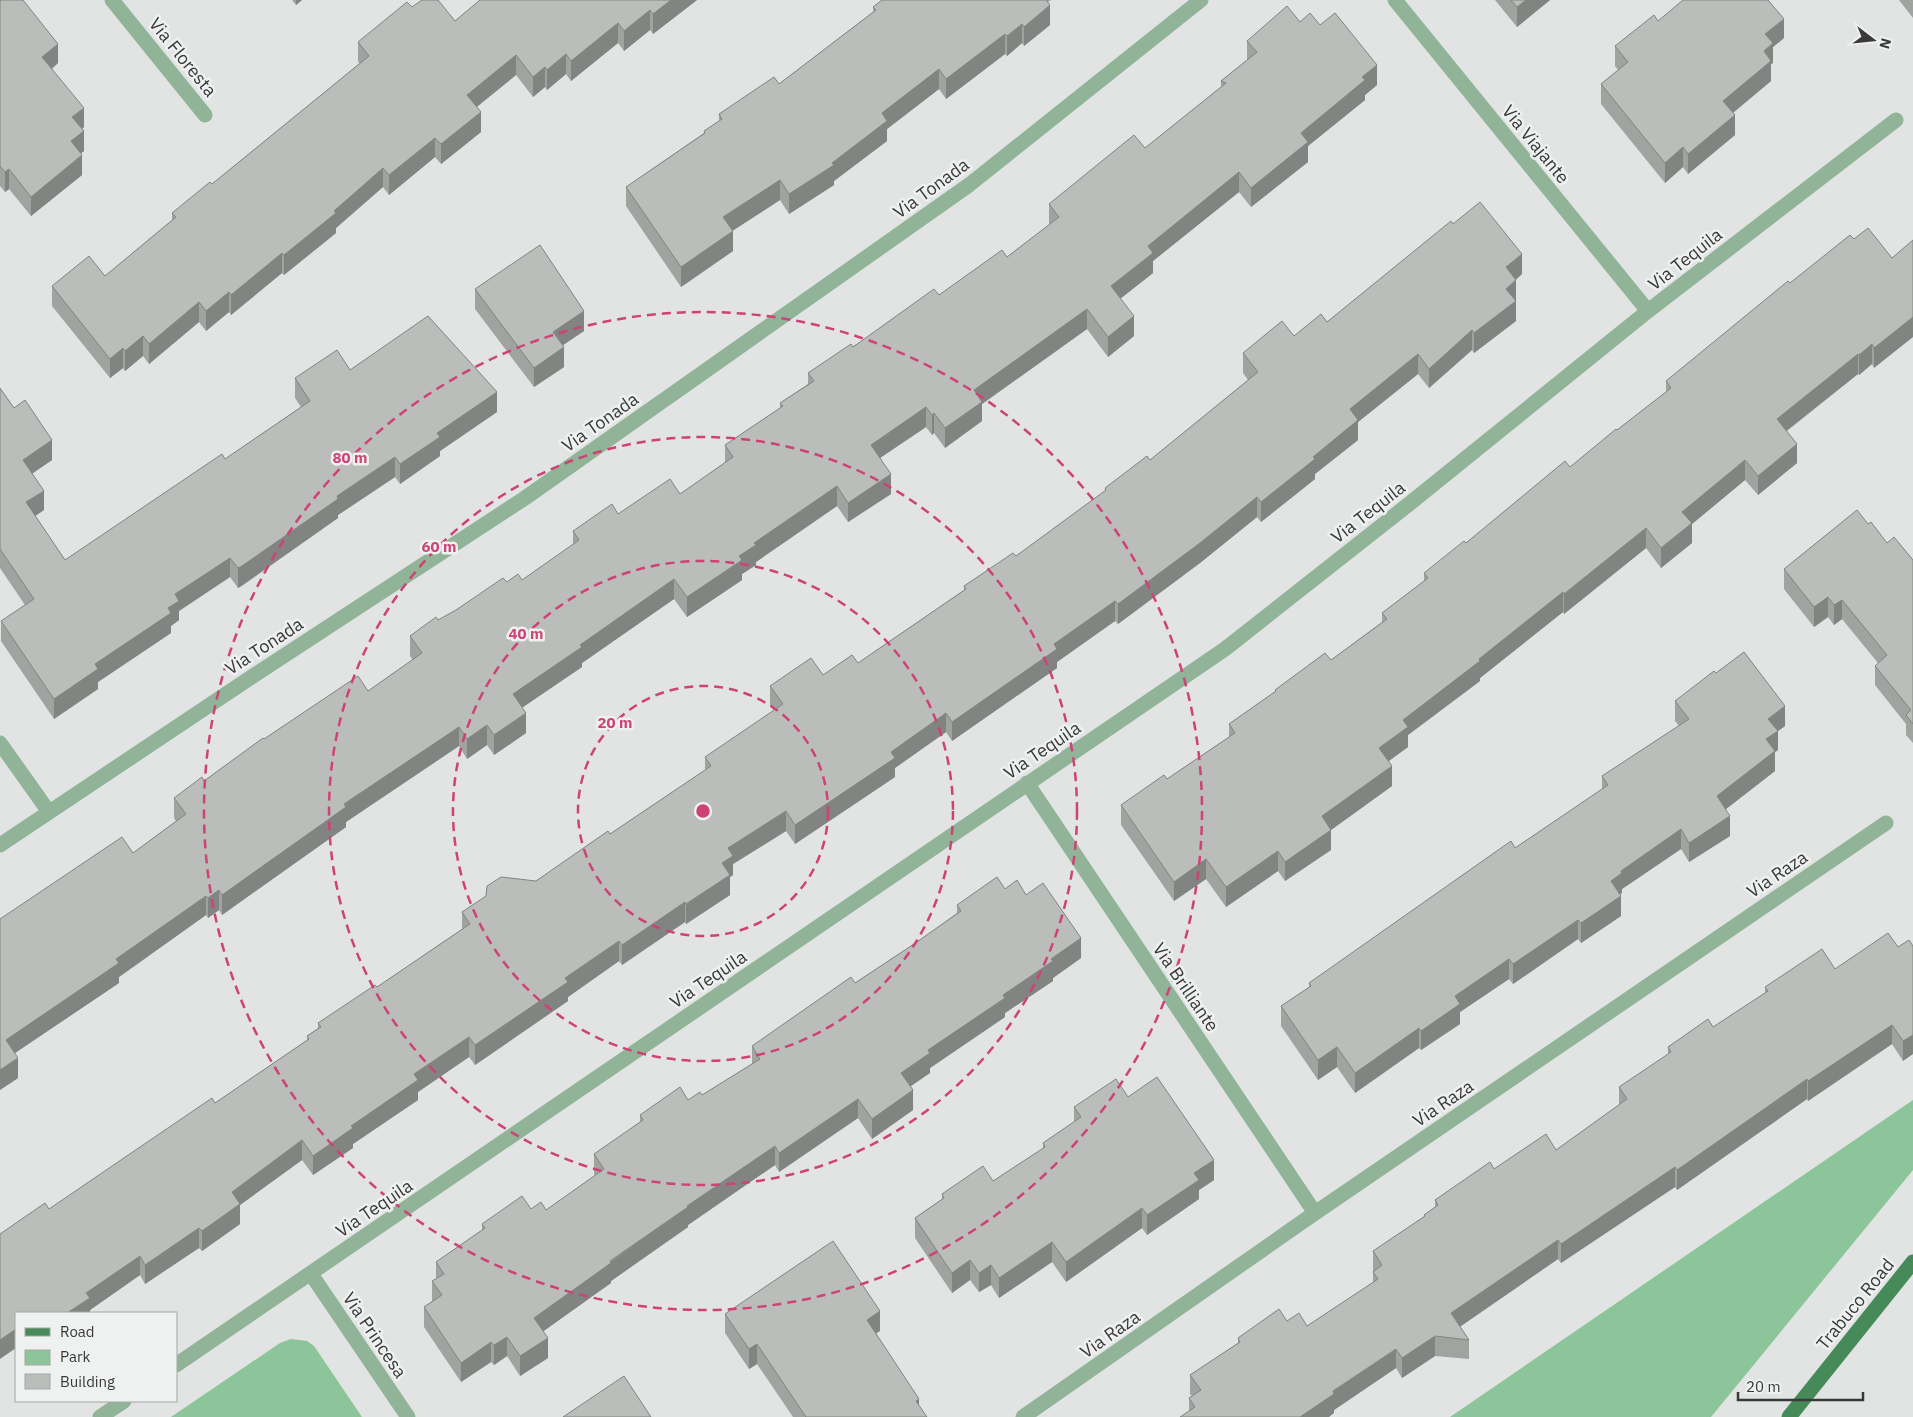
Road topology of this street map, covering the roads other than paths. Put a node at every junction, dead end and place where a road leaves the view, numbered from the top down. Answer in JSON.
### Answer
{"nodes":[{"id":1,"x":112,"y":0,"type":"edge"},
{"id":2,"x":1201,"y":0,"type":"edge"},
{"id":3,"x":1395,"y":0,"type":"edge"},
{"id":4,"x":205,"y":115,"type":"dead end"},
{"id":5,"x":1896,"y":120,"type":"dead end"},
{"id":6,"x":1648,"y":311,"type":"junction"},
{"id":7,"x":0,"y":743,"type":"edge"},
{"id":8,"x":1027,"y":783,"type":"junction"},
{"id":9,"x":49,"y":812,"type":"junction"},
{"id":10,"x":1886,"y":823,"type":"dead end"},
{"id":11,"x":0,"y":845,"type":"edge"},
{"id":12,"x":1314,"y":1213,"type":"junction"},
{"id":13,"x":1913,"y":1262,"type":"edge"},
{"id":14,"x":311,"y":1274,"type":"junction"},
{"id":15,"x":178,"y":1364,"type":"edge"},
{"id":16,"x":122,"y":1402,"type":"edge"},
{"id":17,"x":100,"y":1417,"type":"edge"},
{"id":18,"x":408,"y":1417,"type":"edge"},
{"id":19,"x":1023,"y":1417,"type":"edge"},
{"id":20,"x":1789,"y":1417,"type":"edge"}],
"edges":[{"from":1,"to":4,"type":"street","name":"Via Floresta"},
{"from":2,"to":9,"type":"street","name":"Via Tonada"},
{"from":3,"to":6,"type":"street","name":"Via Viajante"},
{"from":5,"to":6,"type":"street","name":"Via Tequila"},
{"from":6,"to":8,"type":"street","name":"Via Tequila"},
{"from":7,"to":9,"type":"street"},
{"from":8,"to":12,"type":"street","name":"Via Brilliante"},
{"from":8,"to":14,"type":"street","name":"Via Tequila"},
{"from":9,"to":11,"type":"street","name":"Via Tonada"},
{"from":10,"to":12,"type":"street","name":"Via Raza"},
{"from":12,"to":19,"type":"street","name":"Via Raza"},
{"from":13,"to":20,"type":"main road","name":"Trabuco Road"},
{"from":14,"to":15,"type":"street","name":"Via Tequila"},
{"from":14,"to":18,"type":"street","name":"Via Princesa"},
{"from":16,"to":17,"type":"street"}]}
